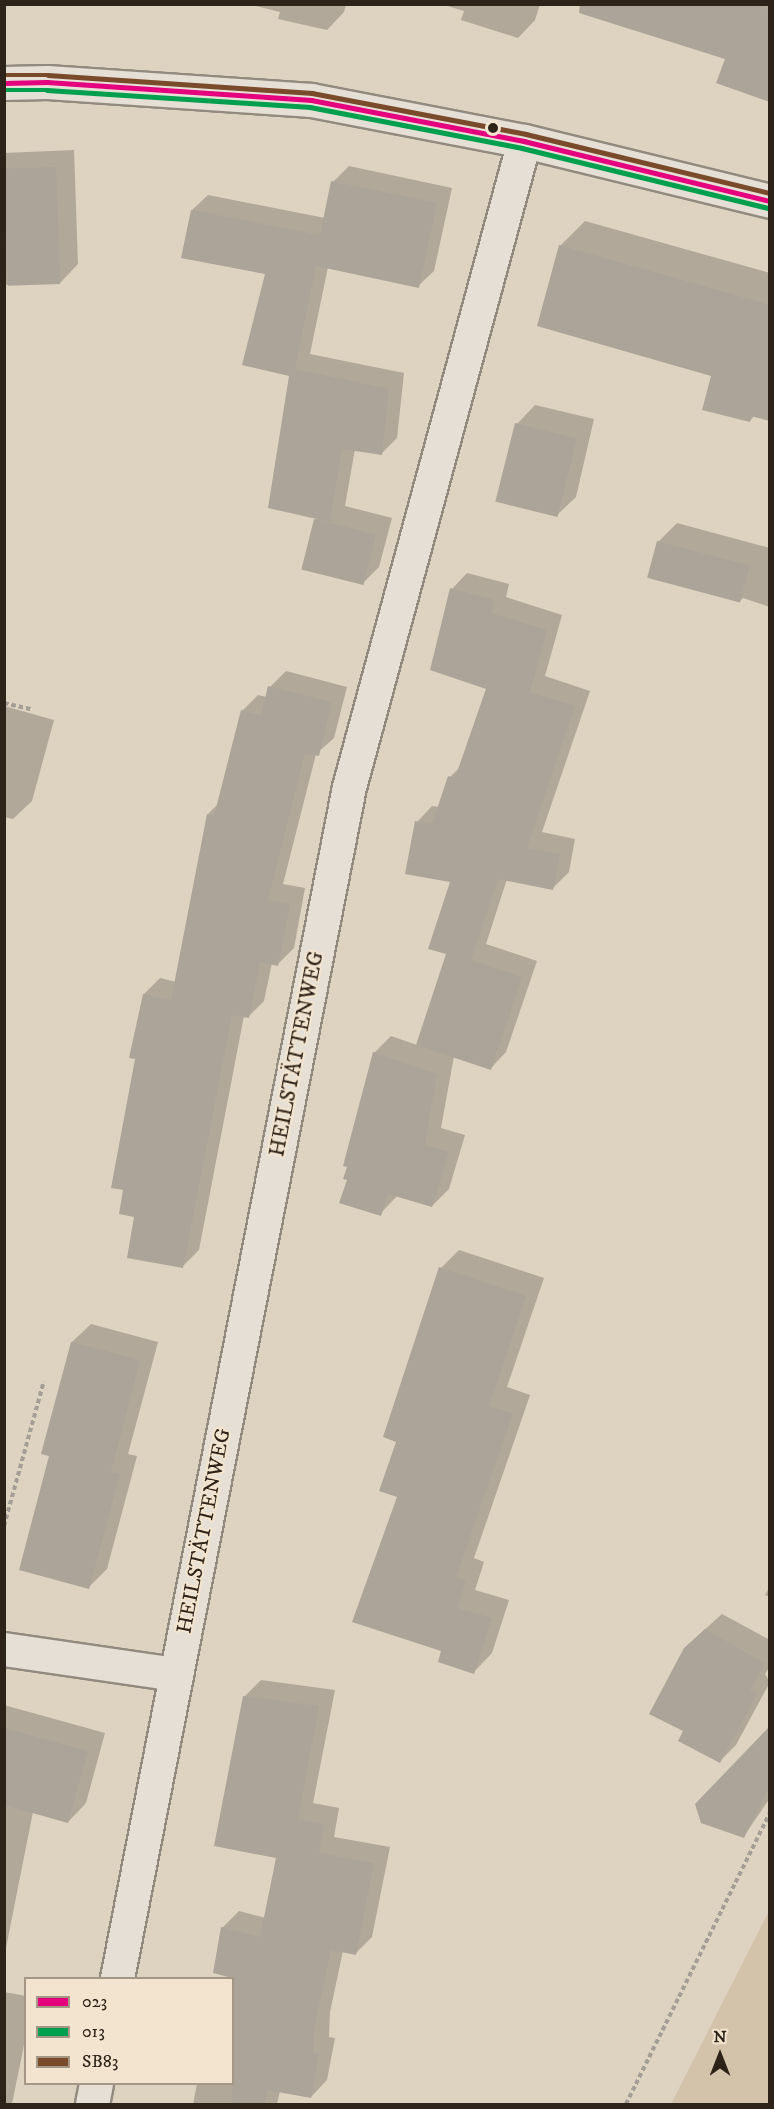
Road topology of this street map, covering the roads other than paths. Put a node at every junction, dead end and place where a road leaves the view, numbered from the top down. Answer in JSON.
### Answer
{"nodes":[{"id":1,"x":4,"y":83,"type":"edge"},
{"id":2,"x":524,"y":141,"type":"junction"},
{"id":3,"x":770,"y":201,"type":"edge"},
{"id":4,"x":4,"y":1649,"type":"edge"},
{"id":5,"x":177,"y":1674,"type":"junction"},
{"id":6,"x":117,"y":1977,"type":"edge"},
{"id":7,"x":96,"y":2085,"type":"edge"},
{"id":8,"x":92,"y":2104,"type":"edge"}],
"edges":[{"from":1,"to":2,"type":"street"},
{"from":2,"to":3,"type":"street"},
{"from":2,"to":5,"type":"street","name":"HEILSTÄTTENWEG"},
{"from":4,"to":5,"type":"street"},
{"from":5,"to":6,"type":"street","name":"HEILSTÄTTENWEG"},
{"from":7,"to":8,"type":"street"}]}
